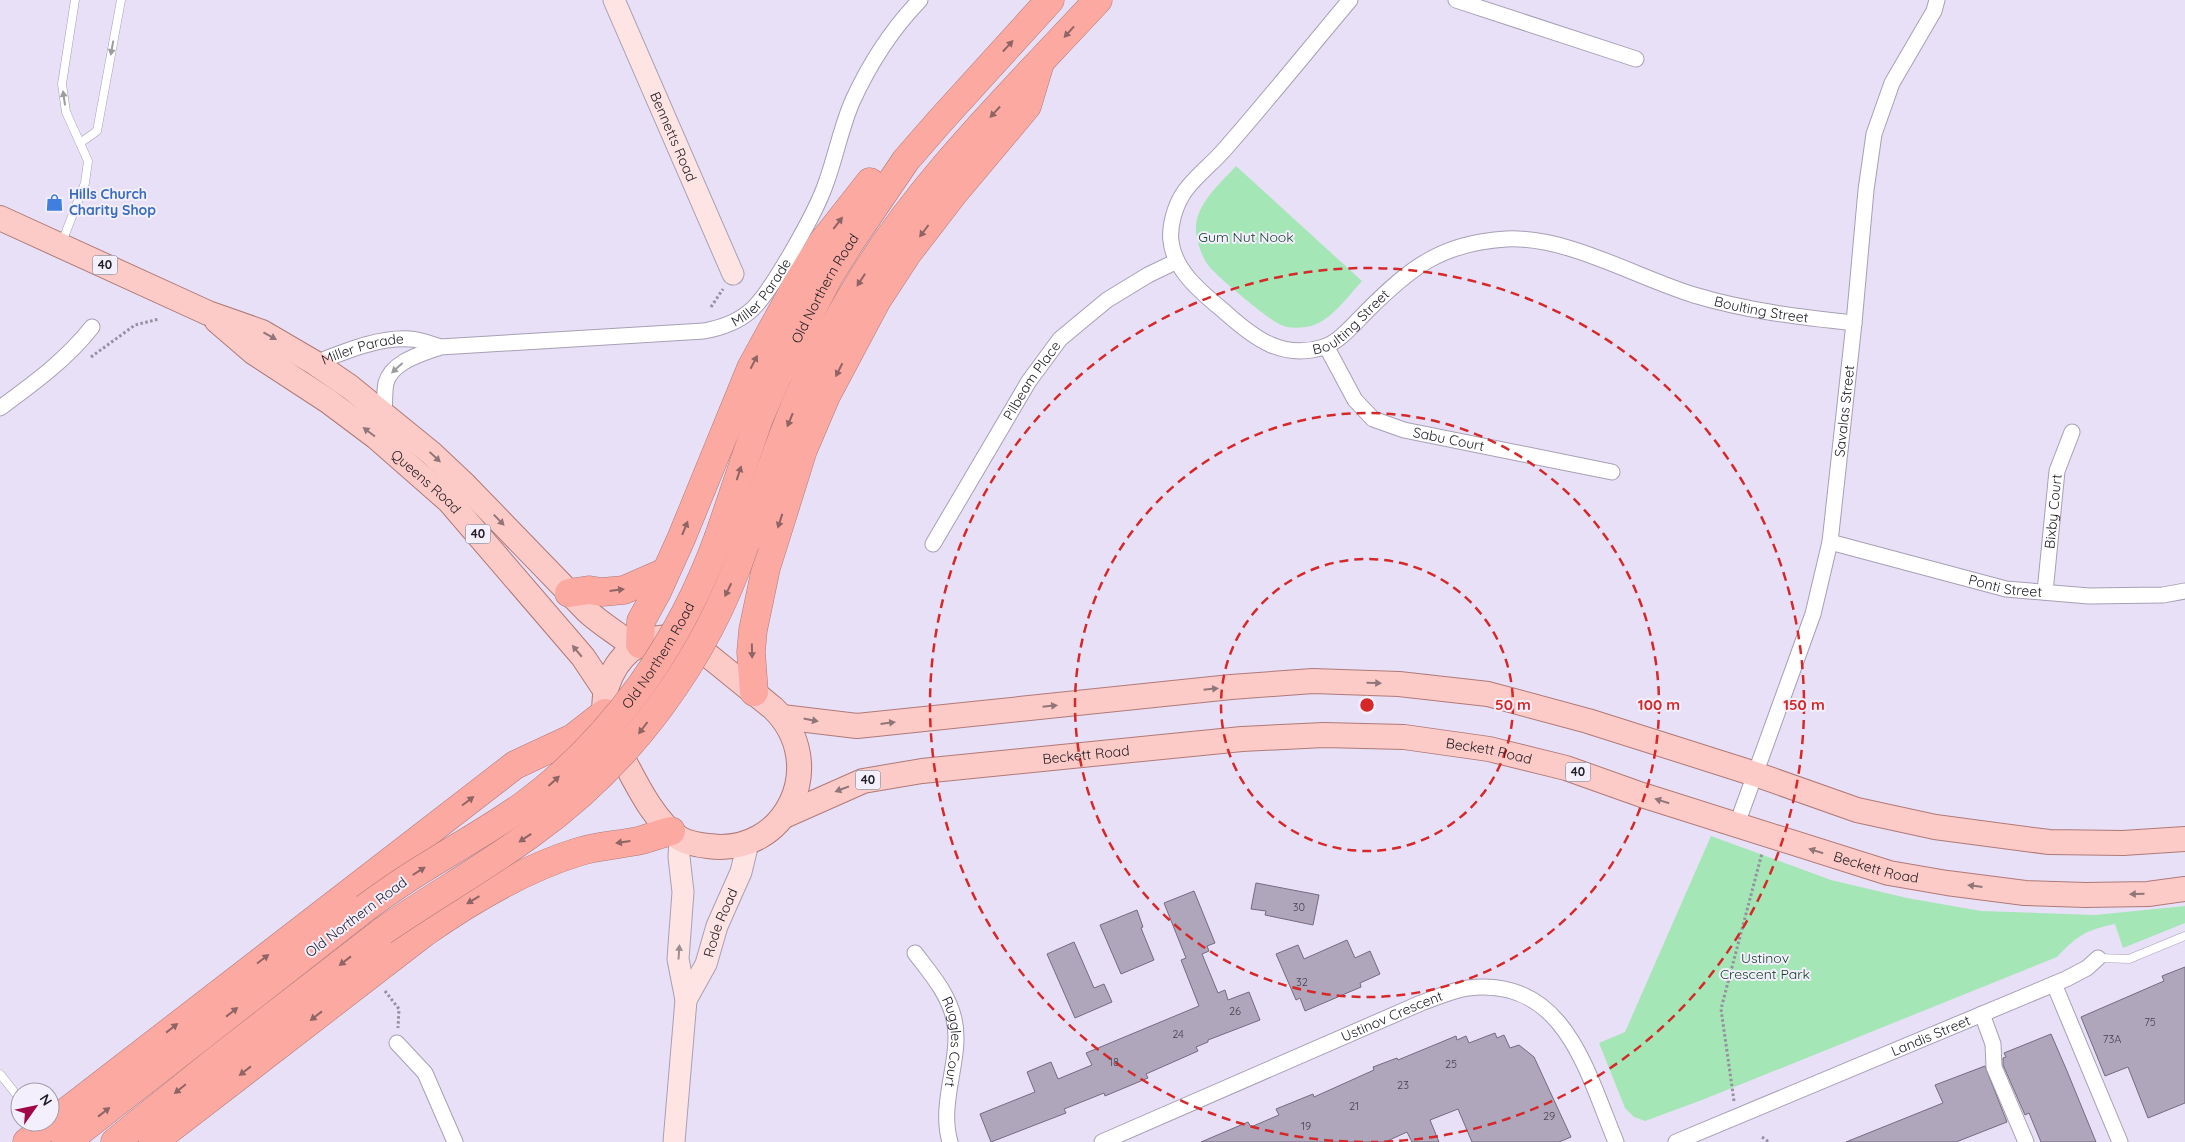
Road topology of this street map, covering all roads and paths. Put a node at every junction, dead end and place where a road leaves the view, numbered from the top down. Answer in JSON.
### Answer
{"nodes":[{"id":1,"x":75,"y":0,"type":"edge"},
{"id":2,"x":121,"y":0,"type":"edge"},
{"id":3,"x":615,"y":0,"type":"edge"},
{"id":4,"x":920,"y":0,"type":"edge"},
{"id":5,"x":1050,"y":0,"type":"edge"},
{"id":6,"x":1098,"y":0,"type":"edge"},
{"id":7,"x":1350,"y":0,"type":"edge"},
{"id":8,"x":1456,"y":0,"type":"edge"},
{"id":9,"x":1937,"y":0,"type":"edge"},
{"id":10,"x":1636,"y":59,"type":"dead end"},
{"id":11,"x":1040,"y":63,"type":"junction"},
{"id":12,"x":940,"y":121,"type":"junction"},
{"id":13,"x":80,"y":143,"type":"junction"},
{"id":14,"x":0,"y":218,"type":"edge"},
{"id":15,"x":61,"y":245,"type":"junction"},
{"id":16,"x":1177,"y":261,"type":"junction"},
{"id":17,"x":733,"y":274,"type":"dead end"},
{"id":18,"x":208,"y":313,"type":"junction"},
{"id":19,"x":160,"y":319,"type":"dead end"},
{"id":20,"x":1854,"y":323,"type":"junction"},
{"id":21,"x":92,"y":327,"type":"dead end"},
{"id":22,"x":1326,"y":346,"type":"junction"},
{"id":23,"x":440,"y":347,"type":"junction"},
{"id":24,"x":90,"y":357,"type":"dead end"},
{"id":25,"x":315,"y":363,"type":"junction"},
{"id":26,"x":0,"y":408,"type":"edge"},
{"id":27,"x":384,"y":415,"type":"junction"},
{"id":28,"x":2072,"y":432,"type":"dead end"},
{"id":29,"x":1612,"y":472,"type":"dead end"},
{"id":30,"x":1830,"y":542,"type":"junction"},
{"id":31,"x":933,"y":544,"type":"dead end"},
{"id":32,"x":665,"y":572,"type":"junction"},
{"id":33,"x":2185,"y":591,"type":"edge"},
{"id":34,"x":2044,"y":592,"type":"junction"},
{"id":35,"x":569,"y":593,"type":"junction"},
{"id":36,"x":637,"y":645,"type":"junction"},
{"id":37,"x":754,"y":692,"type":"junction"},
{"id":38,"x":605,"y":702,"type":"junction"},
{"id":39,"x":782,"y":717,"type":"junction"},
{"id":40,"x":1755,"y":774,"type":"junction"},
{"id":41,"x":784,"y":816,"type":"junction"},
{"id":42,"x":1737,"y":824,"type":"junction"},
{"id":43,"x":675,"y":835,"type":"junction"},
{"id":44,"x":2185,"y":839,"type":"edge"},
{"id":45,"x":748,"y":842,"type":"junction"},
{"id":46,"x":1763,"y":850,"type":"dead end"},
{"id":47,"x":2185,"y":889,"type":"edge"},
{"id":48,"x":2185,"y":936,"type":"edge"},
{"id":49,"x":915,"y":953,"type":"dead end"},
{"id":50,"x":2098,"y":958,"type":"joint"},
{"id":51,"x":2054,"y":984,"type":"junction"},
{"id":52,"x":383,"y":988,"type":"dead end"},
{"id":53,"x":686,"y":1000,"type":"junction"},
{"id":54,"x":1982,"y":1014,"type":"junction"},
{"id":55,"x":397,"y":1043,"type":"joint"},
{"id":56,"x":0,"y":1074,"type":"edge"},
{"id":57,"x":10,"y":1086,"type":"edge"},
{"id":58,"x":1735,"y":1104,"type":"dead end"},
{"id":59,"x":44,"y":1133,"type":"edge"},
{"id":60,"x":1762,"y":1137,"type":"dead end"},
{"id":61,"x":115,"y":1142,"type":"edge"},
{"id":62,"x":153,"y":1142,"type":"edge"},
{"id":63,"x":455,"y":1142,"type":"edge"},
{"id":64,"x":674,"y":1142,"type":"edge"},
{"id":65,"x":950,"y":1142,"type":"edge"},
{"id":66,"x":1102,"y":1142,"type":"edge"},
{"id":67,"x":1616,"y":1142,"type":"edge"},
{"id":68,"x":1676,"y":1142,"type":"edge"},
{"id":69,"x":1769,"y":1142,"type":"edge"},
{"id":70,"x":2026,"y":1142,"type":"edge"},
{"id":71,"x":2120,"y":1142,"type":"edge"}],
"edges":[{"from":13,"to":1,"type":"lane","one_way":true},
{"from":2,"to":13,"type":"lane","one_way":true},
{"from":3,"to":17,"type":"main road","name":"Bennetts Road"},
{"from":4,"to":23,"type":"street","name":"Miller Parade"},
{"from":12,"to":5,"type":"highway","name":"Old Northern Road","one_way":true},
{"from":6,"to":11,"type":"highway","name":"Old Northern Road","one_way":true},
{"from":7,"to":16,"type":"street","name":"Boulting Street"},
{"from":8,"to":10,"type":"street"},
{"from":9,"to":20,"type":"street","name":"Savalas Street"},
{"from":11,"to":37,"type":"highway","one_way":true},
{"from":11,"to":61,"type":"highway","name":"Old Northern Road","one_way":true,"bridge":true},
{"from":32,"to":12,"type":"highway","one_way":true},
{"from":59,"to":12,"type":"highway","name":"Old Northern Road","one_way":true,"bridge":true},
{"from":13,"to":15,"type":"lane"},
{"from":14,"to":15,"type":"main road","name":"Queens Road","number":"40"},
{"from":15,"to":18,"type":"main road","name":"Queens Road","number":"40"},
{"from":16,"to":22,"type":"street","name":"Boulting Street"},
{"from":16,"to":31,"type":"street","name":"Pilbeam Place"},
{"from":18,"to":25,"type":"main road","name":"Queens Road","number":"40","one_way":true},
{"from":38,"to":18,"type":"main road","name":"Queens Road","number":"40","one_way":true},
{"from":19,"to":24,"type":"path"},
{"from":20,"to":22,"type":"street","name":"Boulting Street"},
{"from":20,"to":30,"type":"street","name":"Savalas Street"},
{"from":21,"to":26,"type":"street"},
{"from":22,"to":29,"type":"street","name":"Sabu Court"},
{"from":23,"to":25,"type":"street","name":"Miller Parade"},
{"from":23,"to":27,"type":"street","name":"Miller Parade","one_way":true},
{"from":25,"to":27,"type":"main road","name":"Queens Road","number":"40"},
{"from":27,"to":35,"type":"main road","name":"Queens Road","number":"40","one_way":true},
{"from":28,"to":34,"type":"street","name":"Bixby Court"},
{"from":30,"to":34,"type":"street","name":"Ponti Street"},
{"from":30,"to":40,"type":"street","name":"Savalas Street"},
{"from":35,"to":32,"type":"highway","one_way":true},
{"from":32,"to":36,"type":"highway"},
{"from":33,"to":34,"type":"street","name":"Ponti Street"},
{"from":35,"to":36,"type":"main road","name":"Queens Road","number":"40"},
{"from":36,"to":37,"type":"main road","number":"40"},
{"from":36,"to":38,"type":"main road","number":"40"},
{"from":37,"to":39,"type":"main road","number":"40"},
{"from":38,"to":43,"type":"main road","number":"40"},
{"from":59,"to":38,"type":"highway","one_way":true},
{"from":39,"to":40,"type":"main road","one_way":true},
{"from":39,"to":41,"type":"main road","number":"40"},
{"from":40,"to":42,"type":"street","name":"Savalas Street"},
{"from":40,"to":44,"type":"main road"},
{"from":42,"to":41,"type":"main road","name":"Beckett Road","number":"40","one_way":true},
{"from":41,"to":45,"type":"main road","number":"40"},
{"from":47,"to":42,"type":"main road","name":"Beckett Road","number":"40","one_way":true},
{"from":43,"to":45,"type":"main road","number":"40"},
{"from":53,"to":43,"type":"main road","name":"Rode Road","one_way":true},
{"from":43,"to":62,"type":"highway","one_way":true},
{"from":45,"to":53,"type":"main road","name":"Rode Road"},
{"from":46,"to":58,"type":"path"},
{"from":48,"to":50,"type":"lane","name":"Landis Street"},
{"from":49,"to":65,"type":"street","name":"Ruggles Court"},
{"from":50,"to":51,"type":"street","name":"Landis Street"},
{"from":51,"to":54,"type":"street","name":"Landis Street"},
{"from":51,"to":71,"type":"street"},
{"from":52,"to":55,"type":"path"},
{"from":53,"to":64,"type":"main road","name":"Rode Road"},
{"from":54,"to":68,"type":"street","name":"Landis Street"},
{"from":54,"to":70,"type":"street"},
{"from":55,"to":63,"type":"street"},
{"from":56,"to":57,"type":"lane"},
{"from":60,"to":69,"type":"path"},
{"from":66,"to":67,"type":"street","name":"Ustinov Crescent"}]}
